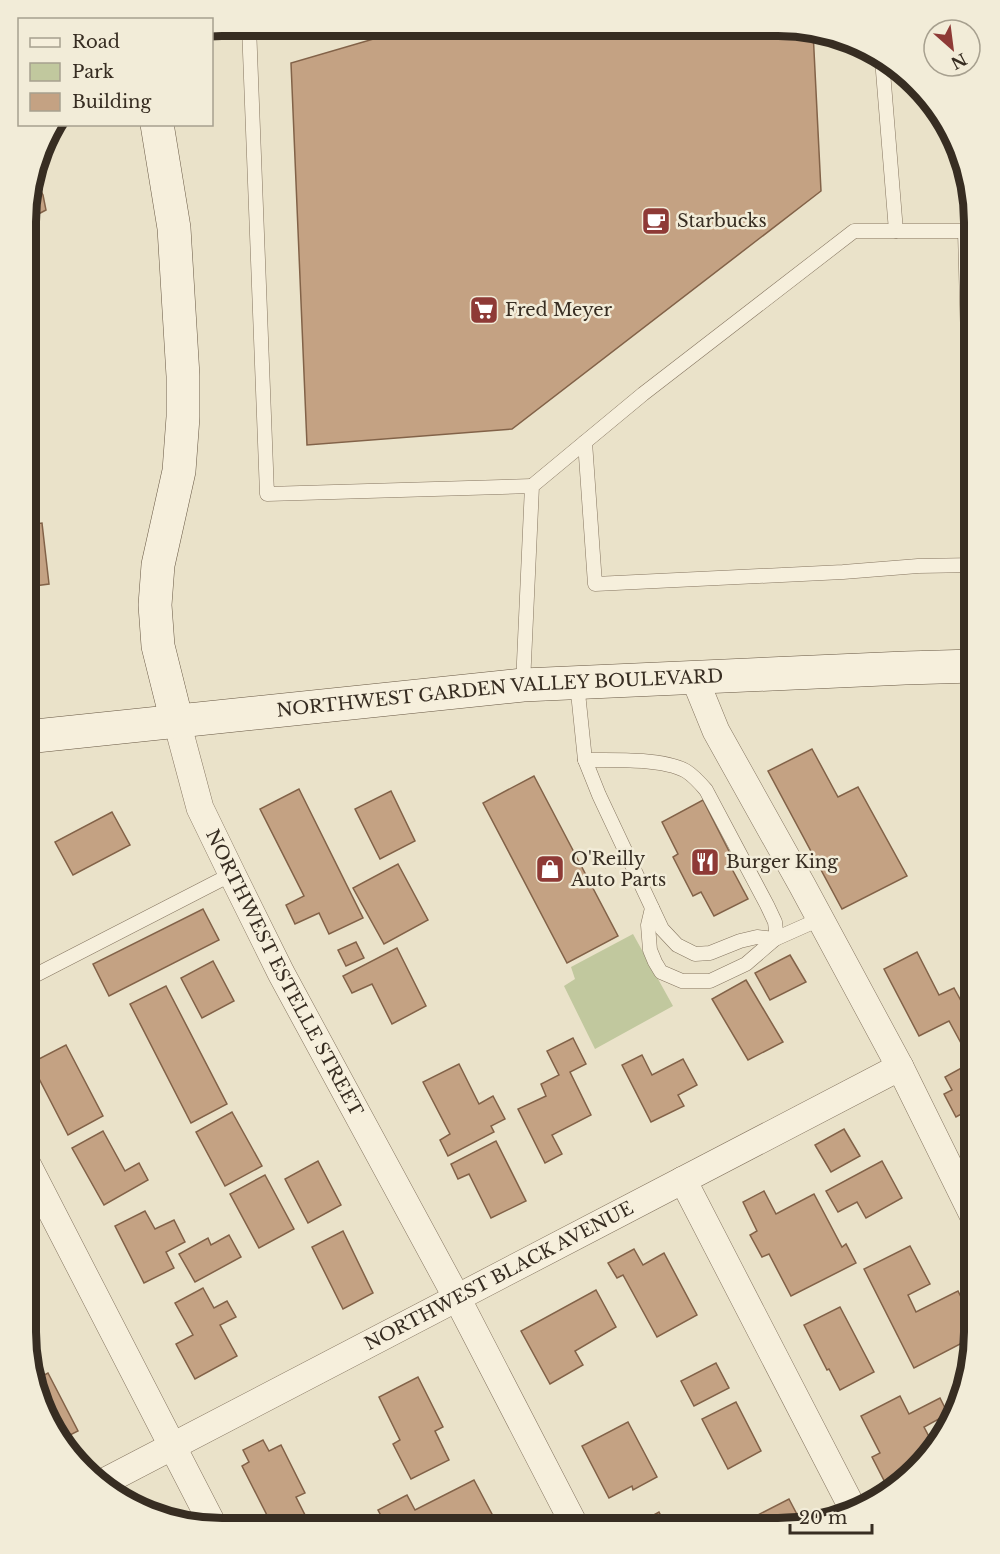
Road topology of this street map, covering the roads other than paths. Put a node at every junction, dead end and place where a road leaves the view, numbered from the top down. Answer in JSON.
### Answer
{"nodes":[{"id":1,"x":249,"y":36,"type":"edge"},
{"id":2,"x":883,"y":69,"type":"edge"},
{"id":3,"x":158,"y":126,"type":"edge"},
{"id":4,"x":896,"y":231,"type":"junction"},
{"id":5,"x":964,"y":231,"type":"edge"},
{"id":6,"x":585,"y":442,"type":"junction"},
{"id":7,"x":532,"y":486,"type":"junction"},
{"id":8,"x":964,"y":564,"type":"edge"},
{"id":9,"x":964,"y":666,"type":"edge"},
{"id":10,"x":694,"y":677,"type":"junction"},
{"id":11,"x":577,"y":683,"type":"junction"},
{"id":12,"x":524,"y":685,"type":"junction"},
{"id":13,"x":177,"y":722,"type":"junction"},
{"id":14,"x":36,"y":736,"type":"edge"},
{"id":15,"x":585,"y":760,"type":"junction"},
{"id":16,"x":232,"y":874,"type":"junction"},
{"id":17,"x":651,"y":908,"type":"junction"},
{"id":18,"x":820,"y":918,"type":"junction"},
{"id":19,"x":775,"y":939,"type":"junction"},
{"id":20,"x":36,"y":975,"type":"edge"},
{"id":21,"x":900,"y":1068,"type":"junction"},
{"id":22,"x":683,"y":1180,"type":"junction"},
{"id":23,"x":36,"y":1181,"type":"edge"},
{"id":24,"x":964,"y":1197,"type":"edge"},
{"id":25,"x":457,"y":1298,"type":"junction"},
{"id":26,"x":173,"y":1446,"type":"junction"},
{"id":27,"x":108,"y":1480,"type":"edge"},
{"id":28,"x":850,"y":1503,"type":"edge"},
{"id":29,"x":209,"y":1517,"type":"edge"},
{"id":30,"x":571,"y":1518,"type":"edge"}],
"edges":[{"from":1,"to":7,"type":"lane"},
{"from":2,"to":4,"type":"lane"},
{"from":3,"to":13,"type":"main road","name":"NORTHWEST ESTELLE STREET"},
{"from":4,"to":5,"type":"lane"},
{"from":4,"to":6,"type":"lane"},
{"from":6,"to":7,"type":"lane"},
{"from":6,"to":8,"type":"lane"},
{"from":7,"to":12,"type":"lane"},
{"from":9,"to":10,"type":"main road","name":"NORTHWEST GARDEN VALLEY BOULEVARD"},
{"from":10,"to":11,"type":"main road","name":"NORTHWEST GARDEN VALLEY BOULEVARD"},
{"from":10,"to":18,"type":"street"},
{"from":11,"to":12,"type":"main road","name":"NORTHWEST GARDEN VALLEY BOULEVARD"},
{"from":11,"to":15,"type":"lane"},
{"from":12,"to":13,"type":"main road","name":"NORTHWEST GARDEN VALLEY BOULEVARD"},
{"from":13,"to":14,"type":"main road","name":"NORTHWEST GARDEN VALLEY BOULEVARD"},
{"from":13,"to":16,"type":"street","name":"NORTHWEST ESTELLE STREET"},
{"from":15,"to":17,"type":"lane"},
{"from":15,"to":19,"type":"lane"},
{"from":16,"to":20,"type":"lane"},
{"from":16,"to":25,"type":"street","name":"NORTHWEST ESTELLE STREET"},
{"from":17,"to":19,"type":"lane"},
{"from":17,"to":19,"type":"lane"},
{"from":18,"to":19,"type":"lane"},
{"from":18,"to":21,"type":"street"},
{"from":21,"to":22,"type":"street","name":"NORTHWEST BLACK AVENUE"},
{"from":21,"to":24,"type":"street"},
{"from":22,"to":25,"type":"street","name":"NORTHWEST BLACK AVENUE"},
{"from":22,"to":28,"type":"street"},
{"from":23,"to":26,"type":"street"},
{"from":25,"to":26,"type":"street","name":"NORTHWEST BLACK AVENUE"},
{"from":25,"to":30,"type":"street","name":"NORTHWEST ESTELLE STREET"},
{"from":26,"to":27,"type":"street","name":"NORTHWEST BLACK AVENUE"},
{"from":26,"to":29,"type":"street"}]}
